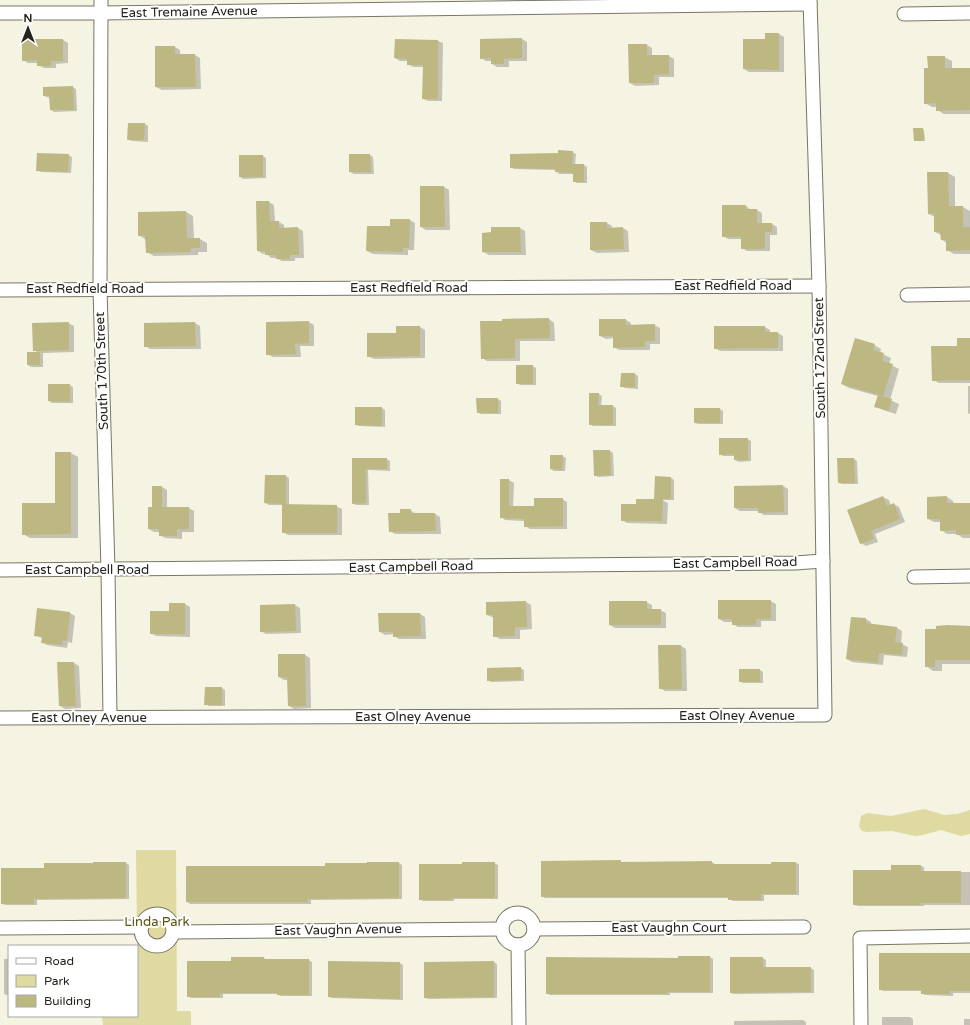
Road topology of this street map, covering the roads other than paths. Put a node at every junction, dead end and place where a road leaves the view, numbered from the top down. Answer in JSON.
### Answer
{"nodes":[{"id":1,"x":101,"y":0,"type":"edge"},
{"id":2,"x":810,"y":2,"type":"edge"},
{"id":3,"x":0,"y":13,"type":"edge"},
{"id":4,"x":101,"y":13,"type":"junction"},
{"id":5,"x":970,"y":13,"type":"edge"},
{"id":6,"x":904,"y":14,"type":"dead end"},
{"id":7,"x":818,"y":286,"type":"junction"},
{"id":8,"x":100,"y":289,"type":"junction"},
{"id":9,"x":0,"y":290,"type":"edge"},
{"id":10,"x":970,"y":294,"type":"edge"},
{"id":11,"x":907,"y":295,"type":"dead end"},
{"id":12,"x":823,"y":561,"type":"junction"},
{"id":13,"x":0,"y":570,"type":"edge"},
{"id":14,"x":108,"y":570,"type":"junction"},
{"id":15,"x":970,"y":576,"type":"edge"},
{"id":16,"x":914,"y":577,"type":"dead end"},
{"id":17,"x":825,"y":715,"type":"joint"},
{"id":18,"x":0,"y":718,"type":"edge"},
{"id":19,"x":110,"y":718,"type":"junction"},
{"id":20,"x":142,"y":927,"type":"junction"},
{"id":21,"x":804,"y":927,"type":"dead end"},
{"id":22,"x":0,"y":928,"type":"edge"},
{"id":23,"x":502,"y":929,"type":"junction"},
{"id":24,"x":534,"y":929,"type":"junction"},
{"id":25,"x":173,"y":932,"type":"junction"},
{"id":26,"x":970,"y":936,"type":"edge"},
{"id":27,"x":518,"y":945,"type":"junction"},
{"id":28,"x":519,"y":1025,"type":"edge"},
{"id":29,"x":861,"y":1025,"type":"edge"}],
"edges":[{"from":1,"to":4,"type":"street","name":"South 170th Street"},
{"from":2,"to":4,"type":"street","name":"East Tremaine Avenue"},
{"from":2,"to":7,"type":"street","name":"South 172nd Street"},
{"from":3,"to":4,"type":"street","name":"East Tremaine Avenue"},
{"from":4,"to":8,"type":"street","name":"South 170th Street"},
{"from":5,"to":6,"type":"street"},
{"from":7,"to":8,"type":"street","name":"East Redfield Road"},
{"from":7,"to":12,"type":"street","name":"South 172nd Street"},
{"from":8,"to":9,"type":"street","name":"East Redfield Road"},
{"from":8,"to":14,"type":"street","name":"South 170th Street"},
{"from":10,"to":11,"type":"street"},
{"from":12,"to":14,"type":"street","name":"East Campbell Road"},
{"from":12,"to":17,"type":"street","name":"South 172nd Street"},
{"from":13,"to":14,"type":"street","name":"East Campbell Road"},
{"from":14,"to":19,"type":"street","name":"South 170th Street"},
{"from":15,"to":16,"type":"street"},
{"from":17,"to":19,"type":"street","name":"East Olney Avenue"},
{"from":18,"to":19,"type":"street","name":"East Olney Avenue"},
{"from":20,"to":22,"type":"street"},
{"from":20,"to":25,"type":"street"},
{"from":20,"to":25,"type":"street"},
{"from":21,"to":24,"type":"street","name":"East Vaughn Court"},
{"from":23,"to":24,"type":"street"},
{"from":23,"to":25,"type":"street","name":"East Vaughn Avenue"},
{"from":23,"to":27,"type":"street"},
{"from":24,"to":27,"type":"street"},
{"from":26,"to":29,"type":"street"},
{"from":27,"to":28,"type":"street"}]}
